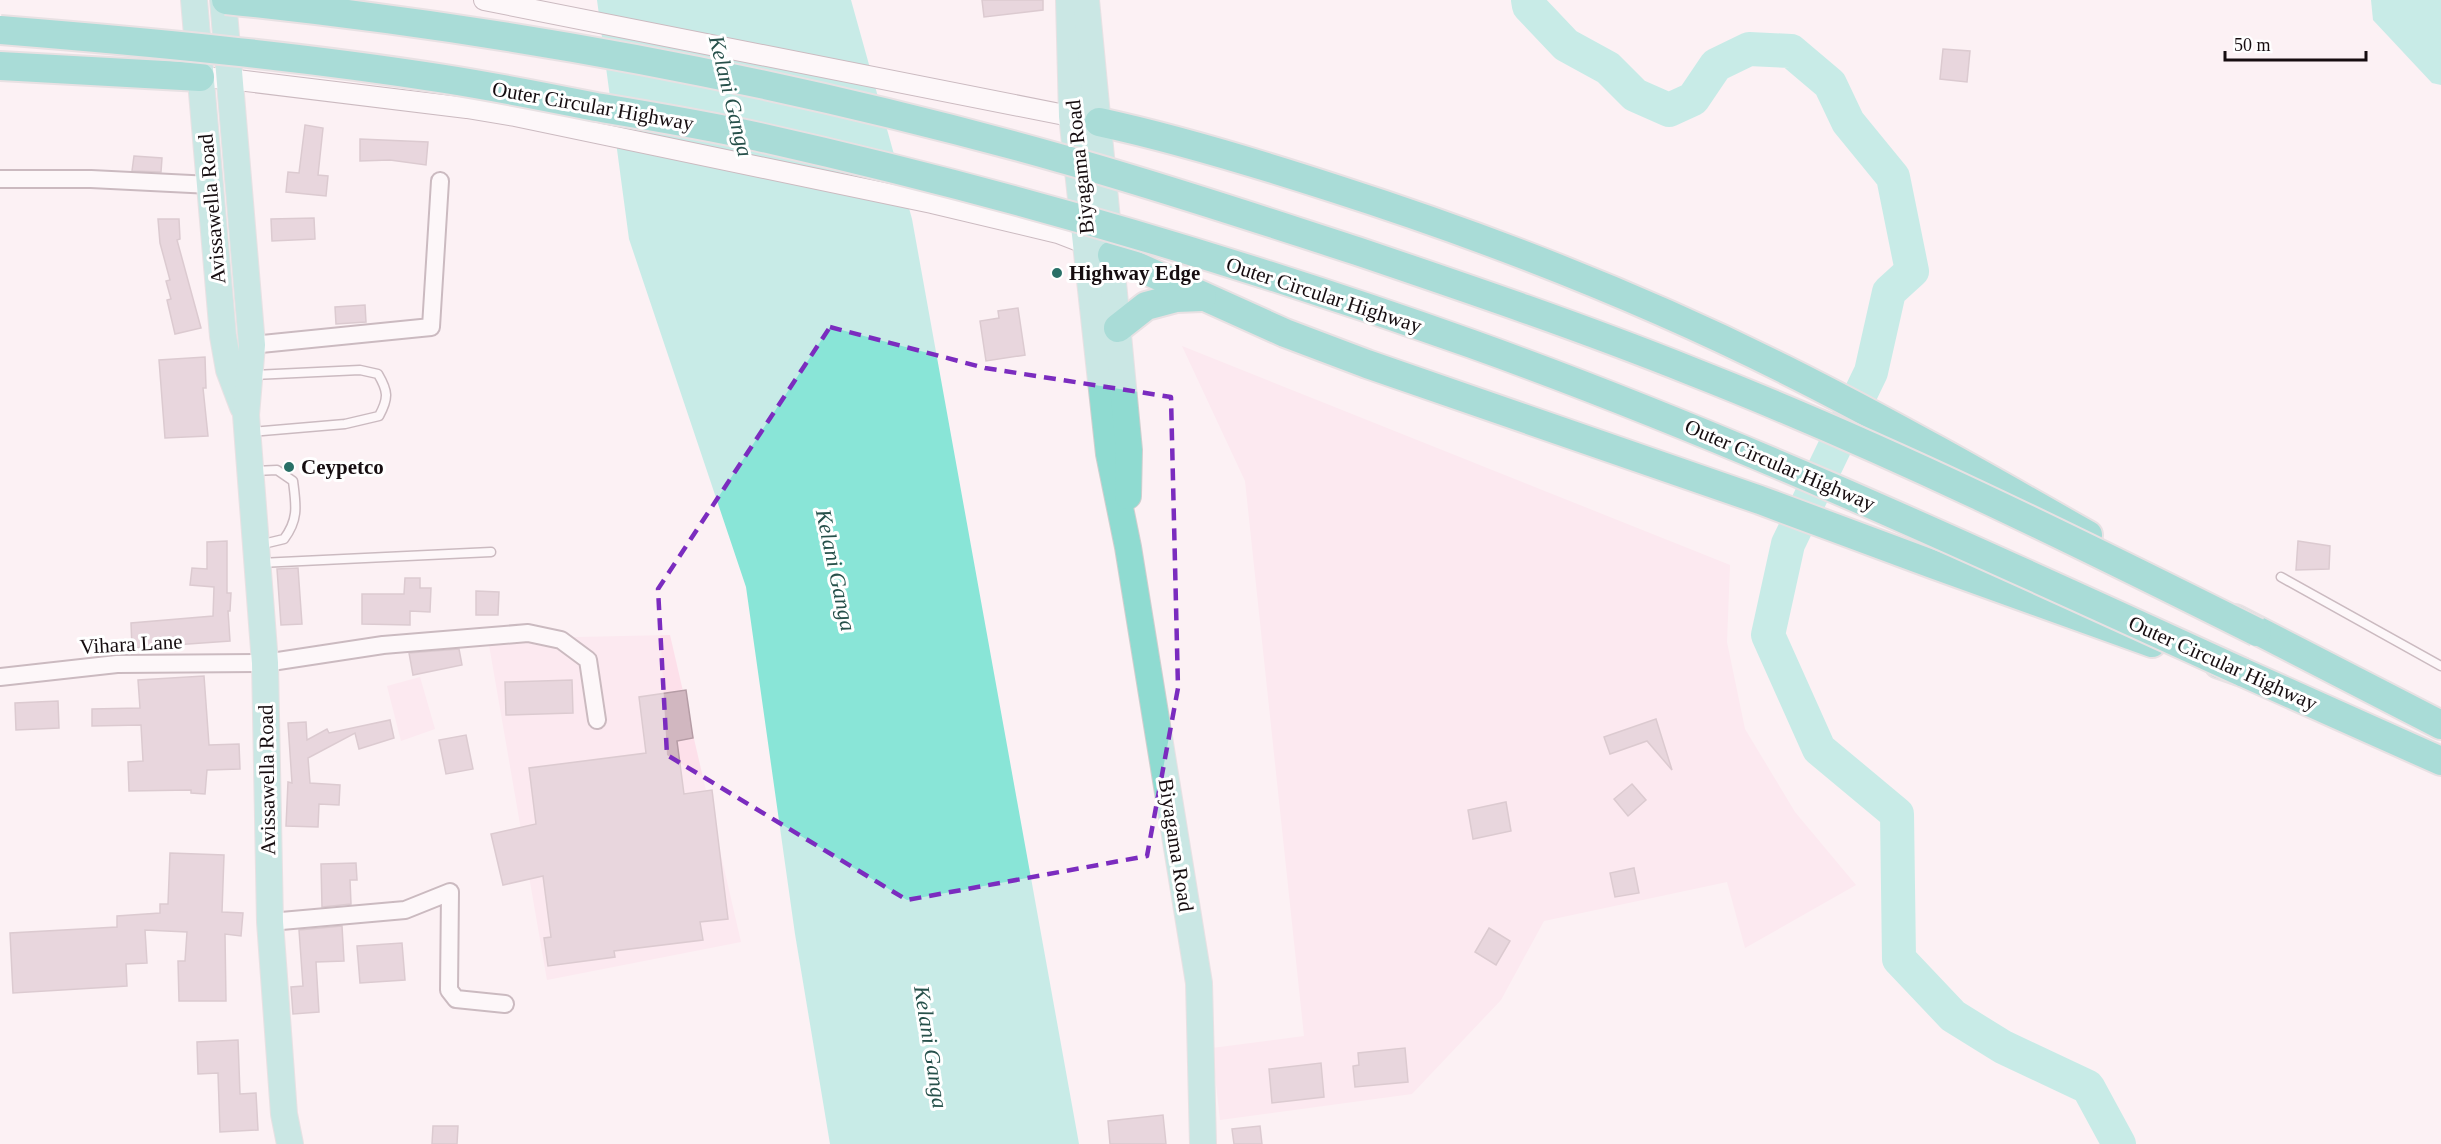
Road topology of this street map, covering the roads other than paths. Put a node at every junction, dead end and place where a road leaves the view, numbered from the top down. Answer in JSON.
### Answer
{"nodes":[{"id":1,"x":194,"y":0,"type":"edge"},
{"id":2,"x":224,"y":0,"type":"edge"},
{"id":3,"x":484,"y":0,"type":"edge"},
{"id":4,"x":1069,"y":0,"type":"edge"},
{"id":5,"x":1086,"y":0,"type":"edge"},
{"id":6,"x":0,"y":30,"type":"edge"},
{"id":7,"x":0,"y":66,"type":"edge"},
{"id":8,"x":200,"y":77,"type":"junction"},
{"id":9,"x":229,"y":79,"type":"junction"},
{"id":10,"x":1086,"y":119,"type":"junction"},
{"id":11,"x":0,"y":179,"type":"edge"},
{"id":12,"x":440,"y":181,"type":"dead end"},
{"id":13,"x":211,"y":184,"type":"junction"},
{"id":14,"x":1100,"y":249,"type":"junction"},
{"id":15,"x":1202,"y":297,"type":"junction"},
{"id":16,"x":1118,"y":328,"type":"junction"},
{"id":17,"x":252,"y":345,"type":"junction"},
{"id":18,"x":249,"y":375,"type":"junction"},
{"id":19,"x":246,"y":424,"type":"junction"},
{"id":20,"x":249,"y":471,"type":"junction"},
{"id":21,"x":1128,"y":547,"type":"junction"},
{"id":22,"x":491,"y":552,"type":"dead end"},
{"id":23,"x":255,"y":555,"type":"junction"},
{"id":24,"x":2280,"y":577,"type":"dead end"},
{"id":25,"x":2257,"y":632,"type":"junction"},
{"id":26,"x":265,"y":663,"type":"junction"},
{"id":27,"x":2441,"y":666,"type":"edge"},
{"id":28,"x":2242,"y":672,"type":"junction"},
{"id":29,"x":0,"y":678,"type":"edge"},
{"id":30,"x":597,"y":720,"type":"dead end"},
{"id":31,"x":2441,"y":725,"type":"edge"},
{"id":32,"x":2441,"y":761,"type":"edge"},
{"id":33,"x":270,"y":922,"type":"junction"},
{"id":34,"x":505,"y":1004,"type":"dead end"},
{"id":35,"x":290,"y":1144,"type":"edge"},
{"id":36,"x":1203,"y":1144,"type":"edge"}],
"edges":[{"from":1,"to":8,"type":"main road","name":"Avissawella Road"},
{"from":2,"to":9,"type":"main road","name":"Avissawella Road"},
{"from":2,"to":25,"type":"highway","name":"Outer Circular Highway","bridge":true},
{"from":3,"to":10,"type":"street"},
{"from":4,"to":10,"type":"main road","name":"Biyagama Road"},
{"from":5,"to":10,"type":"main road","name":"Biyagama Road"},
{"from":6,"to":28,"type":"highway","name":"Outer Circular Highway","bridge":true},
{"from":7,"to":8,"type":"highway"},
{"from":8,"to":9,"type":"street"},
{"from":8,"to":13,"type":"main road","name":"Avissawella Road"},
{"from":9,"to":14,"type":"street"},
{"from":9,"to":17,"type":"main road","name":"Avissawella Road"},
{"from":10,"to":14,"type":"main road","name":"Biyagama Road"},
{"from":10,"to":25,"type":"highway","bridge":true},
{"from":11,"to":13,"type":"street"},
{"from":12,"to":17,"type":"street"},
{"from":13,"to":19,"type":"main road","name":"Avissawella Road"},
{"from":14,"to":15,"type":"highway"},
{"from":14,"to":16,"type":"main road","name":"Biyagama Road"},
{"from":14,"to":21,"type":"main road","name":"Biyagama Road"},
{"from":15,"to":16,"type":"highway"},
{"from":15,"to":28,"type":"highway","bridge":true},
{"from":16,"to":21,"type":"main road","name":"Biyagama Road"},
{"from":17,"to":18,"type":"main road","name":"Avissawella Road"},
{"from":18,"to":19,"type":"main road","name":"Avissawella Road"},
{"from":18,"to":19,"type":"lane"},
{"from":19,"to":20,"type":"main road","name":"Avissawella Road"},
{"from":20,"to":23,"type":"main road","name":"Avissawella Road"},
{"from":20,"to":23,"type":"lane"},
{"from":21,"to":36,"type":"main road","name":"Biyagama Road"},
{"from":22,"to":23,"type":"lane"},
{"from":23,"to":26,"type":"main road","name":"Avissawella Road"},
{"from":24,"to":27,"type":"lane"},
{"from":25,"to":31,"type":"highway","name":"Outer Circular Highway"},
{"from":26,"to":29,"type":"street","name":"Vihara Lane"},
{"from":26,"to":30,"type":"street","name":"Vihara Lane"},
{"from":26,"to":33,"type":"main road","name":"Avissawella Road"},
{"from":28,"to":32,"type":"highway","name":"Outer Circular Highway"},
{"from":33,"to":34,"type":"street"},
{"from":33,"to":35,"type":"main road","name":"Avissawella Road"}]}
